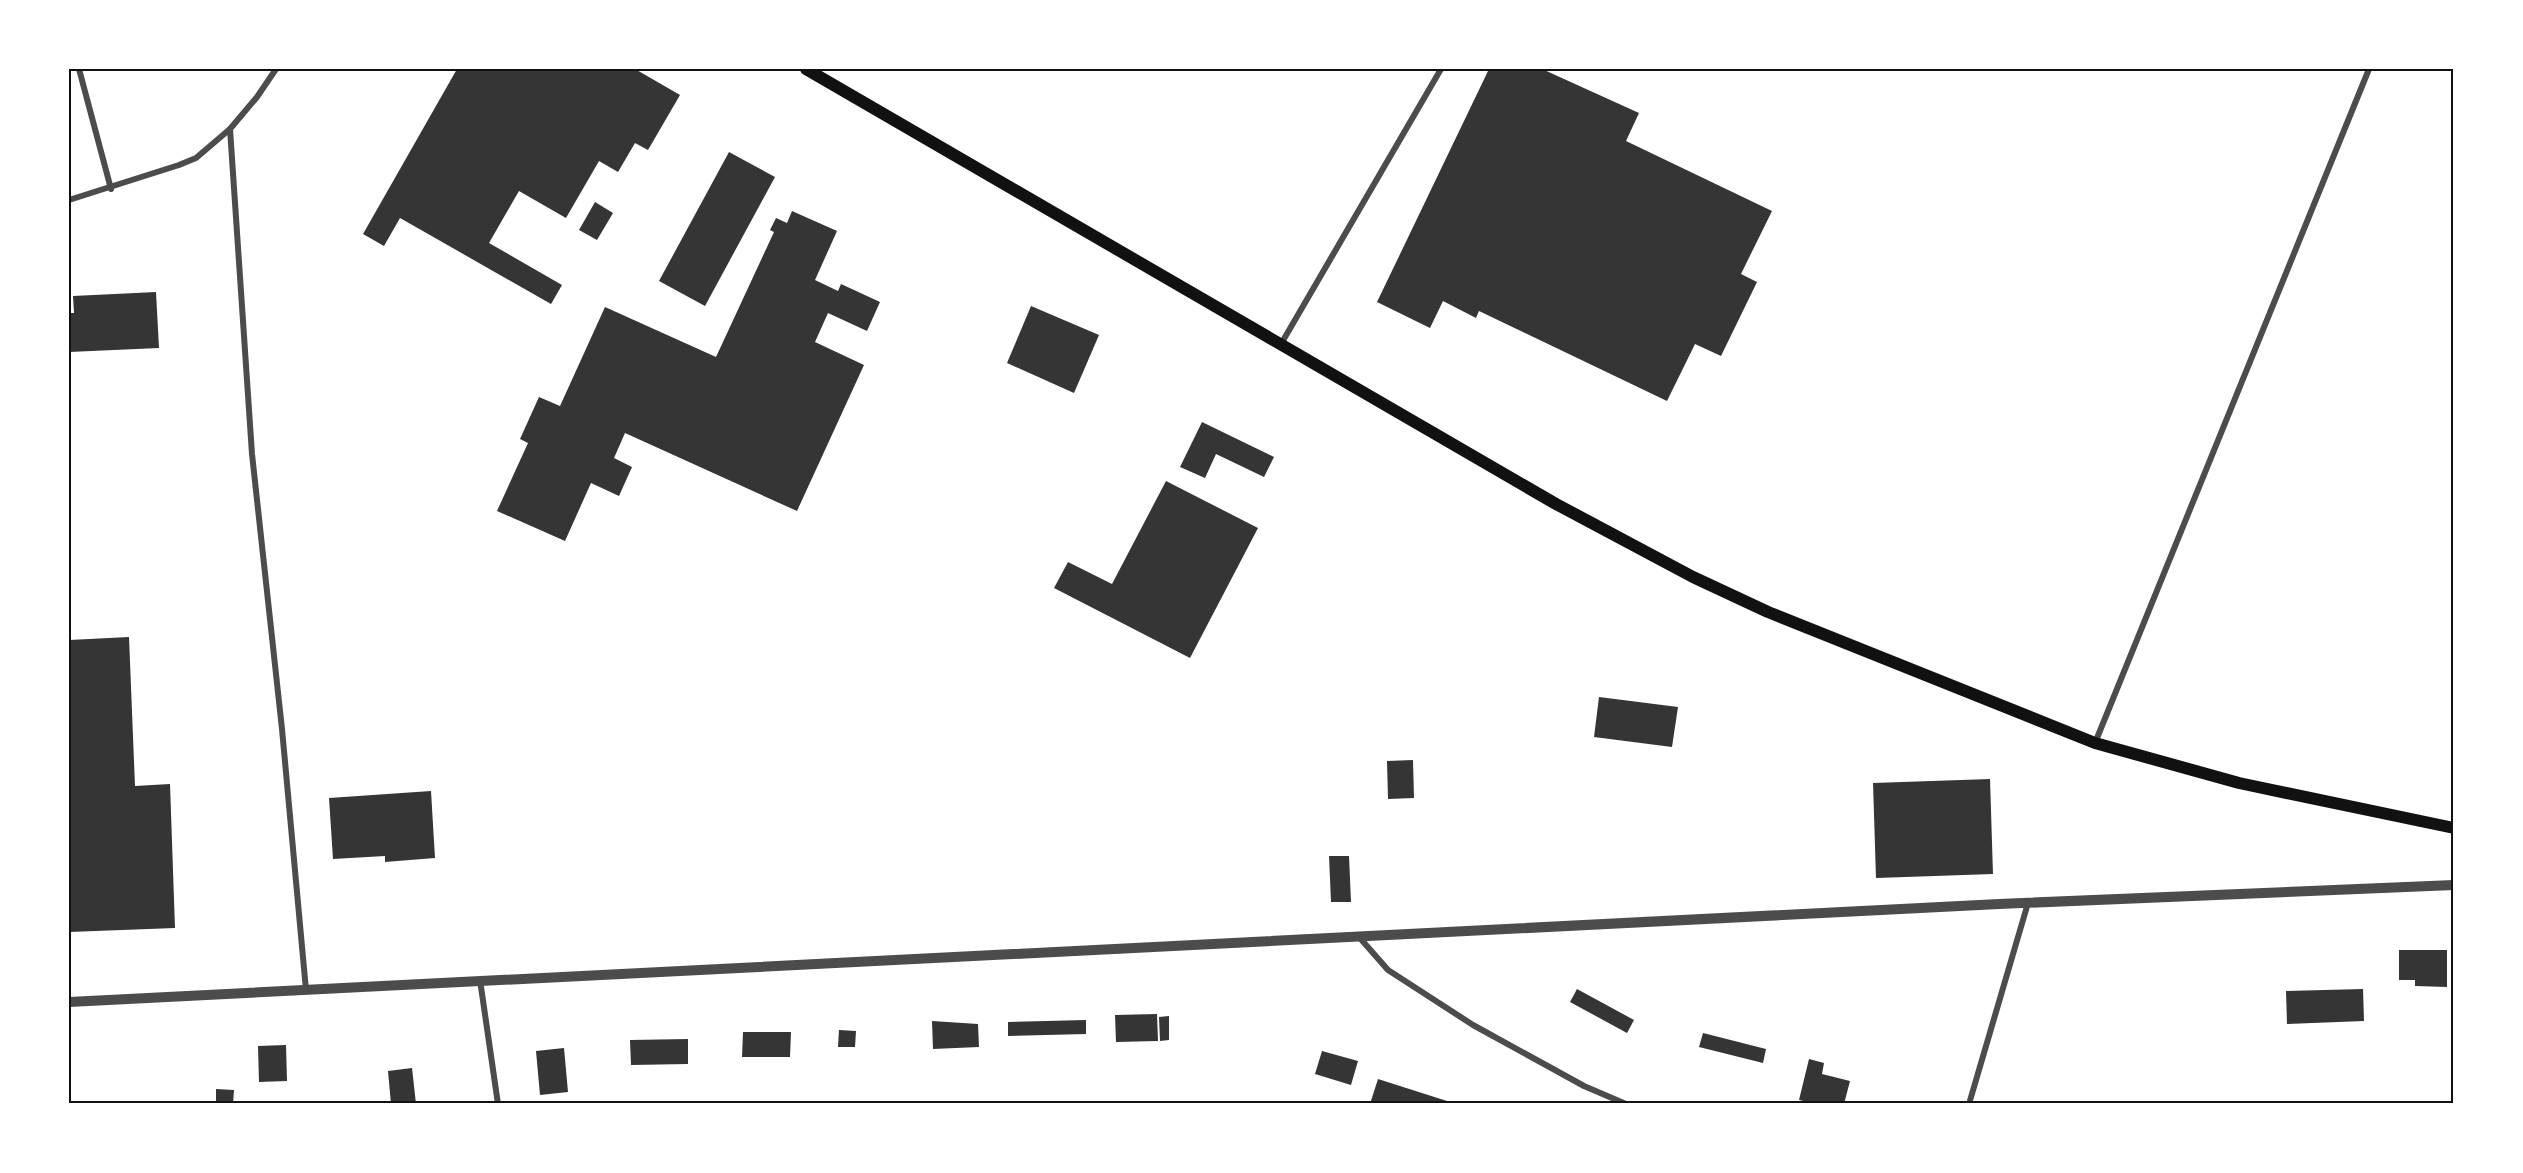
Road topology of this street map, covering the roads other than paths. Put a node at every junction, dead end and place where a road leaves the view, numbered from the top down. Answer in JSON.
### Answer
{"nodes":[{"id":1,"x":79,"y":69,"type":"edge"},
{"id":2,"x":276,"y":69,"type":"edge"},
{"id":3,"x":806,"y":69,"type":"edge"},
{"id":4,"x":1441,"y":69,"type":"edge"},
{"id":5,"x":2369,"y":69,"type":"edge"},
{"id":6,"x":230,"y":129,"type":"junction"},
{"id":7,"x":111,"y":189,"type":"junction"},
{"id":8,"x":69,"y":200,"type":"edge"},
{"id":9,"x":1281,"y":345,"type":"junction"},
{"id":10,"x":2095,"y":743,"type":"junction"},
{"id":11,"x":2454,"y":828,"type":"edge"},
{"id":12,"x":2454,"y":885,"type":"edge"},
{"id":13,"x":2028,"y":903,"type":"junction"},
{"id":14,"x":1358,"y":936,"type":"junction"},
{"id":15,"x":480,"y":980,"type":"junction"},
{"id":16,"x":306,"y":990,"type":"junction"},
{"id":17,"x":69,"y":1002,"type":"edge"},
{"id":18,"x":498,"y":1104,"type":"edge"},
{"id":19,"x":1626,"y":1104,"type":"edge"},
{"id":20,"x":1969,"y":1104,"type":"edge"}],
"edges":[{"from":1,"to":7,"type":"street"},
{"from":2,"to":6,"type":"street"},
{"from":3,"to":9,"type":"main road"},
{"from":4,"to":9,"type":"street"},
{"from":5,"to":10,"type":"street"},
{"from":6,"to":7,"type":"street"},
{"from":6,"to":16,"type":"street"},
{"from":7,"to":8,"type":"street"},
{"from":9,"to":10,"type":"main road"},
{"from":10,"to":11,"type":"main road"},
{"from":12,"to":13,"type":"street"},
{"from":13,"to":14,"type":"street"},
{"from":13,"to":20,"type":"street"},
{"from":14,"to":15,"type":"street"},
{"from":14,"to":19,"type":"street"},
{"from":15,"to":16,"type":"street"},
{"from":15,"to":18,"type":"street"},
{"from":16,"to":17,"type":"street"}]}
